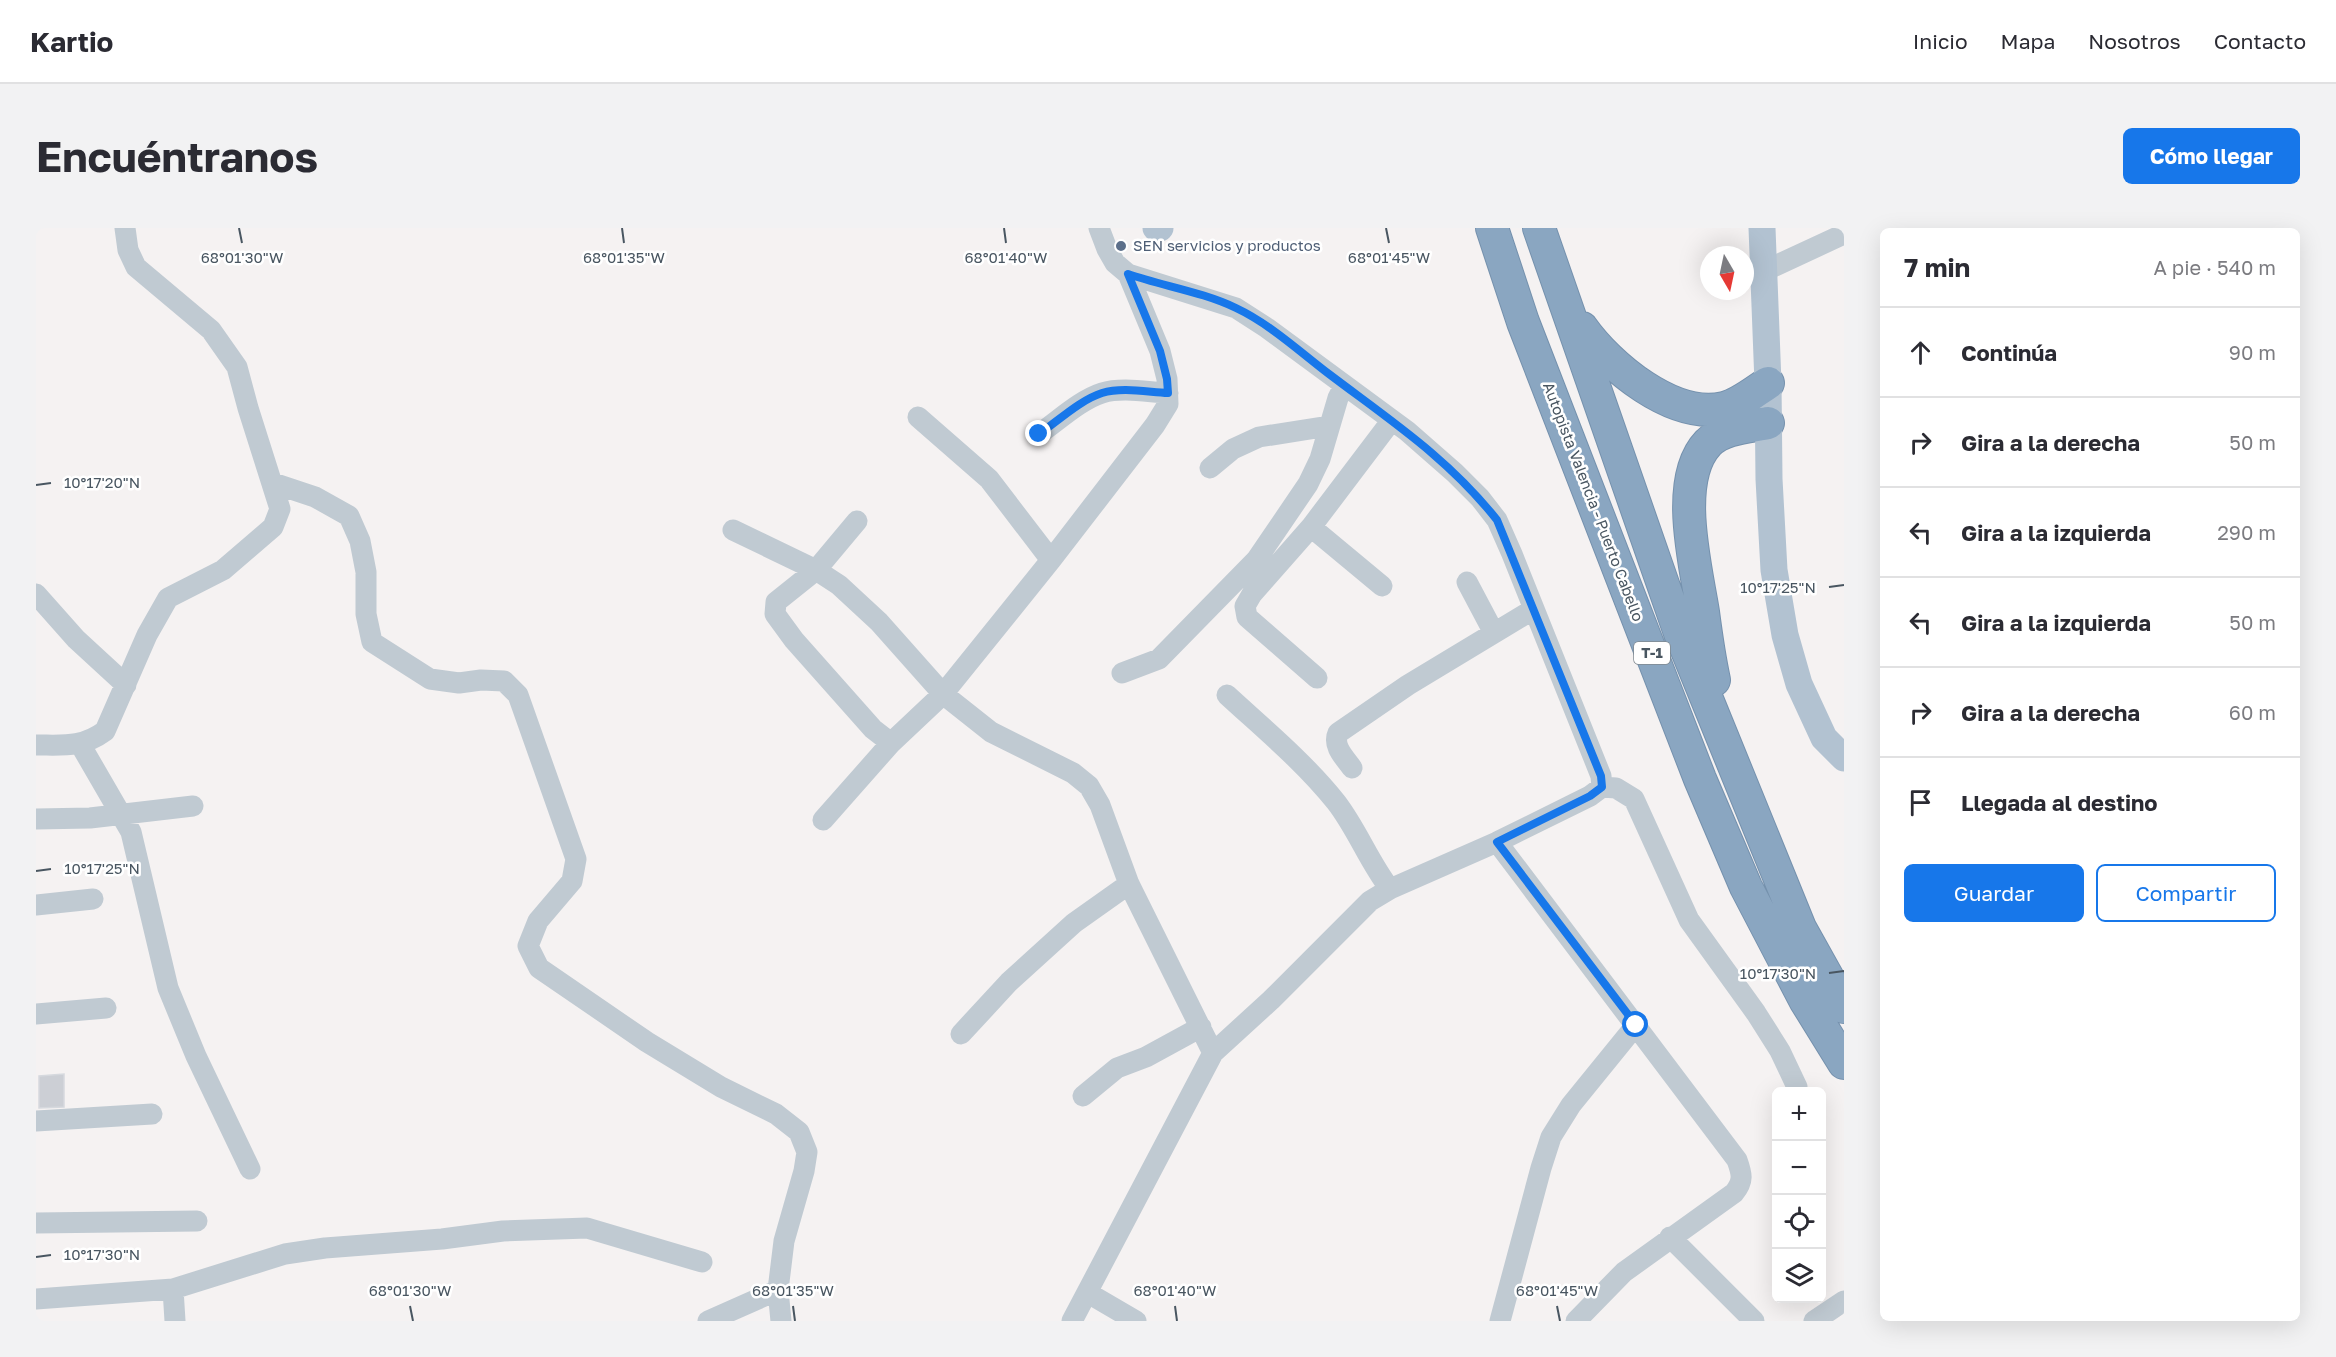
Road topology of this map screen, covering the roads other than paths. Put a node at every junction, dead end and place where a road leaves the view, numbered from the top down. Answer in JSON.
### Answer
{"nodes":[{"id":1,"x":125,"y":228,"type":"edge"},
{"id":2,"x":1099,"y":228,"type":"edge"},
{"id":3,"x":1492,"y":228,"type":"edge"},
{"id":4,"x":1539,"y":228,"type":"edge"},
{"id":5,"x":1762,"y":228,"type":"edge"},
{"id":6,"x":1844,"y":234,"type":"edge"},
{"id":7,"x":1762,"y":272,"type":"junction"},
{"id":8,"x":1128,"y":274,"type":"junction"},
{"id":9,"x":1558,"y":281,"type":"junction"},
{"id":10,"x":1768,"y":383,"type":"junction"},
{"id":11,"x":1344,"y":386,"type":"junction"},
{"id":12,"x":1168,"y":393,"type":"junction"},
{"id":13,"x":918,"y":417,"type":"dead end"},
{"id":14,"x":1392,"y":420,"type":"junction"},
{"id":15,"x":1768,"y":423,"type":"junction"},
{"id":16,"x":1329,"y":426,"type":"junction"},
{"id":17,"x":1039,"y":434,"type":"dead end"},
{"id":18,"x":1209,"y":468,"type":"dead end"},
{"id":19,"x":273,"y":483,"type":"junction"},
{"id":20,"x":857,"y":521,"type":"dead end"},
{"id":21,"x":1311,"y":527,"type":"junction"},
{"id":22,"x":733,"y":530,"type":"dead end"},
{"id":23,"x":1051,"y":560,"type":"junction"},
{"id":24,"x":816,"y":570,"type":"junction"},
{"id":25,"x":1467,"y":582,"type":"dead end"},
{"id":26,"x":1382,"y":586,"type":"dead end"},
{"id":27,"x":36,"y":594,"type":"edge"},
{"id":28,"x":1534,"y":609,"type":"junction"},
{"id":29,"x":1494,"y":633,"type":"junction"},
{"id":30,"x":1122,"y":673,"type":"dead end"},
{"id":31,"x":1317,"y":678,"type":"dead end"},
{"id":32,"x":126,"y":685,"type":"junction"},
{"id":33,"x":942,"y":694,"type":"junction"},
{"id":34,"x":1227,"y":694,"type":"dead end"},
{"id":35,"x":891,"y":743,"type":"junction"},
{"id":36,"x":80,"y":744,"type":"junction"},
{"id":37,"x":36,"y":746,"type":"edge"},
{"id":38,"x":1727,"y":748,"type":"junction"},
{"id":39,"x":1844,"y":758,"type":"edge"},
{"id":40,"x":1352,"y":768,"type":"dead end"},
{"id":41,"x":1602,"y":787,"type":"junction"},
{"id":42,"x":193,"y":806,"type":"dead end"},
{"id":43,"x":124,"y":816,"type":"junction"},
{"id":44,"x":36,"y":819,"type":"edge"},
{"id":45,"x":824,"y":820,"type":"dead end"},
{"id":46,"x":1497,"y":842,"type":"junction"},
{"id":47,"x":1129,"y":884,"type":"junction"},
{"id":48,"x":1390,"y":889,"type":"junction"},
{"id":49,"x":93,"y":899,"type":"dead end"},
{"id":50,"x":36,"y":905,"type":"edge"},
{"id":51,"x":1844,"y":1007,"type":"edge"},
{"id":52,"x":106,"y":1008,"type":"dead end"},
{"id":53,"x":36,"y":1014,"type":"edge"},
{"id":54,"x":1636,"y":1025,"type":"junction"},
{"id":55,"x":1201,"y":1027,"type":"junction"},
{"id":56,"x":962,"y":1034,"type":"dead end"},
{"id":57,"x":1213,"y":1053,"type":"junction"},
{"id":58,"x":1844,"y":1063,"type":"edge"},
{"id":59,"x":1797,"y":1087,"type":"dead end"},
{"id":60,"x":1083,"y":1096,"type":"dead end"},
{"id":61,"x":152,"y":1114,"type":"dead end"},
{"id":62,"x":36,"y":1121,"type":"edge"},
{"id":63,"x":250,"y":1169,"type":"dead end"},
{"id":64,"x":197,"y":1221,"type":"dead end"},
{"id":65,"x":36,"y":1223,"type":"edge"},
{"id":66,"x":1671,"y":1237,"type":"junction"},
{"id":67,"x":702,"y":1262,"type":"dead end"},
{"id":68,"x":174,"y":1289,"type":"junction"},
{"id":69,"x":778,"y":1290,"type":"junction"},
{"id":70,"x":1088,"y":1293,"type":"junction"},
{"id":71,"x":36,"y":1299,"type":"edge"},
{"id":72,"x":1844,"y":1301,"type":"edge"},
{"id":73,"x":175,"y":1321,"type":"edge"},
{"id":74,"x":708,"y":1321,"type":"edge"},
{"id":75,"x":781,"y":1321,"type":"edge"},
{"id":76,"x":1072,"y":1321,"type":"edge"},
{"id":77,"x":1136,"y":1321,"type":"edge"},
{"id":78,"x":1500,"y":1321,"type":"edge"},
{"id":79,"x":1576,"y":1321,"type":"edge"},
{"id":80,"x":1754,"y":1321,"type":"edge"},
{"id":81,"x":1814,"y":1321,"type":"edge"}],
"edges":[{"from":1,"to":19,"type":"street"},
{"from":2,"to":8,"type":"street"},
{"from":3,"to":58,"type":"highway","name":"Autopista Valencia - Puerto Cabello","number":"T-1"},
{"from":4,"to":9,"type":"highway","number":"T-1"},
{"from":5,"to":7,"type":"main road"},
{"from":6,"to":7,"type":"street"},
{"from":7,"to":10,"type":"main road"},
{"from":8,"to":11,"type":"street"},
{"from":8,"to":12,"type":"street"},
{"from":9,"to":10,"type":"highway"},
{"from":9,"to":38,"type":"highway","number":"T-1"},
{"from":10,"to":15,"type":"main road"},
{"from":11,"to":14,"type":"street"},
{"from":11,"to":16,"type":"street"},
{"from":12,"to":17,"type":"street"},
{"from":12,"to":23,"type":"street"},
{"from":13,"to":23,"type":"street"},
{"from":14,"to":21,"type":"street"},
{"from":14,"to":28,"type":"street"},
{"from":15,"to":38,"type":"highway"},
{"from":15,"to":39,"type":"main road"},
{"from":16,"to":18,"type":"street"},
{"from":16,"to":30,"type":"street"},
{"from":19,"to":32,"type":"street"},
{"from":19,"to":69,"type":"street"},
{"from":20,"to":24,"type":"street"},
{"from":21,"to":26,"type":"street"},
{"from":21,"to":31,"type":"street"},
{"from":22,"to":24,"type":"street"},
{"from":23,"to":33,"type":"street"},
{"from":24,"to":33,"type":"street"},
{"from":24,"to":35,"type":"street"},
{"from":25,"to":29,"type":"street"},
{"from":27,"to":32,"type":"street"},
{"from":28,"to":29,"type":"street"},
{"from":28,"to":41,"type":"street"},
{"from":29,"to":40,"type":"street"},
{"from":32,"to":36,"type":"street"},
{"from":33,"to":35,"type":"street"},
{"from":33,"to":47,"type":"street"},
{"from":34,"to":48,"type":"street"},
{"from":35,"to":45,"type":"street"},
{"from":36,"to":37,"type":"street"},
{"from":36,"to":43,"type":"street"},
{"from":38,"to":51,"type":"highway","number":"T-1"},
{"from":41,"to":46,"type":"street"},
{"from":41,"to":59,"type":"street"},
{"from":42,"to":43,"type":"street"},
{"from":43,"to":44,"type":"street"},
{"from":43,"to":63,"type":"street"},
{"from":46,"to":48,"type":"street"},
{"from":46,"to":54,"type":"street"},
{"from":47,"to":55,"type":"street"},
{"from":47,"to":56,"type":"street"},
{"from":48,"to":57,"type":"street"},
{"from":49,"to":50,"type":"street"},
{"from":52,"to":53,"type":"street"},
{"from":54,"to":66,"type":"street"},
{"from":54,"to":78,"type":"street"},
{"from":55,"to":57,"type":"street"},
{"from":55,"to":60,"type":"street"},
{"from":57,"to":70,"type":"street"},
{"from":61,"to":62,"type":"street"},
{"from":64,"to":65,"type":"street"},
{"from":66,"to":79,"type":"street"},
{"from":66,"to":80,"type":"street"},
{"from":67,"to":68,"type":"street"},
{"from":68,"to":71,"type":"street"},
{"from":68,"to":73,"type":"street"},
{"from":69,"to":74,"type":"street"},
{"from":69,"to":75,"type":"street"},
{"from":70,"to":76,"type":"street"},
{"from":70,"to":77,"type":"street"},
{"from":72,"to":81,"type":"street"}]}
